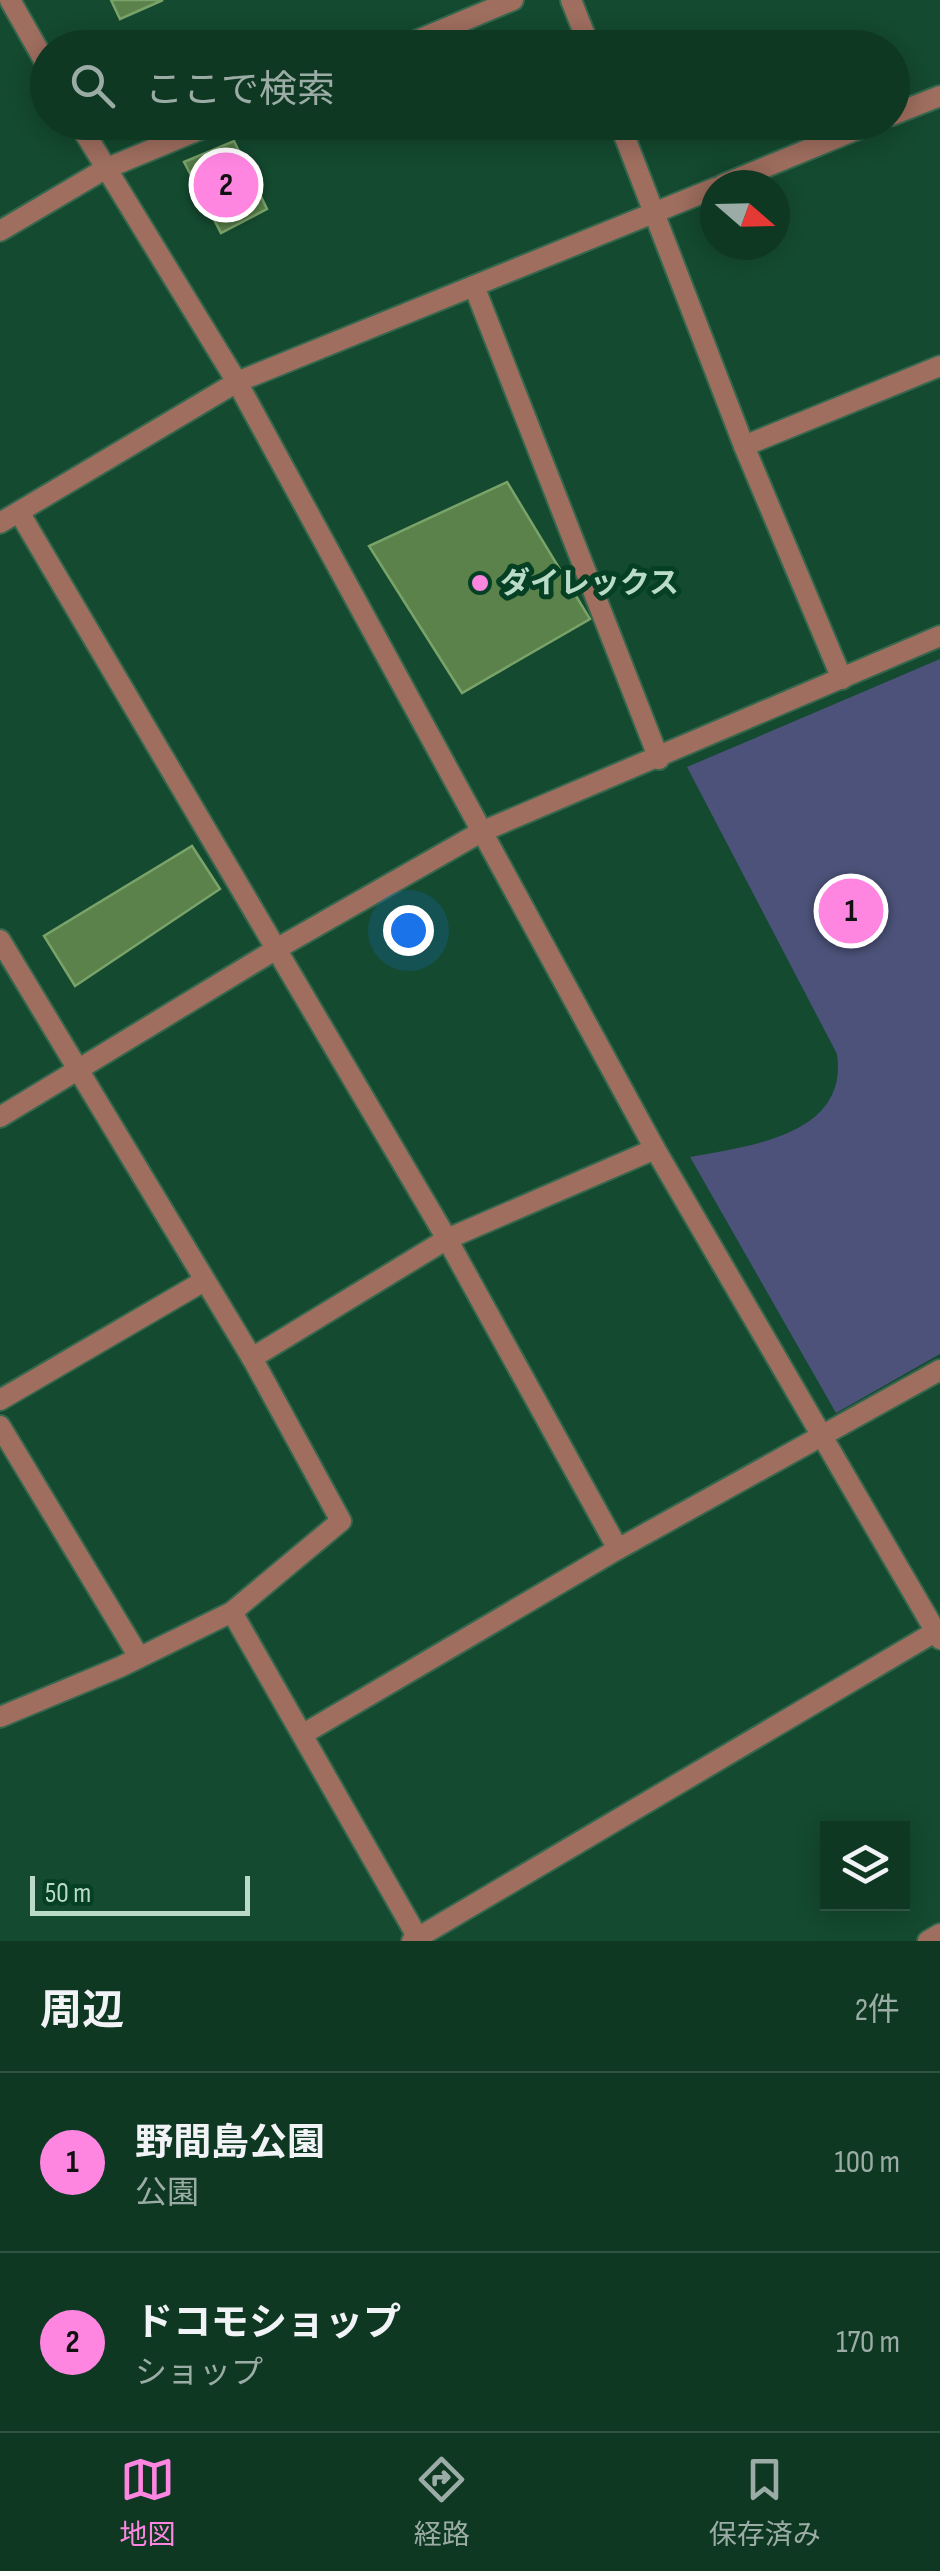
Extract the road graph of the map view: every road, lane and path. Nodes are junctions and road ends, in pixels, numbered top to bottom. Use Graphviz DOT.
graph roads {
  1 [pos="10,0"];
  2 [pos="513,0"];
  3 [pos="571,0"];
  4 [pos="441,30"];
  5 [pos="583,30"];
  6 [pos="30,35"];
  7 [pos="940,96"];
  8 [pos="910,108"];
  9 [pos="88,140"];
  10 [pos="176,140"];
  11 [pos="626,140"];
  12 [pos="831,140"];
  13 [pos="105,170"];
  14 [pos="758,170"];
  15 [pos="700,194"];
  16 [pos="654,213"];
  17 [pos="0,231"];
  18 [pos="474,286"];
  19 [pos="940,366"];
  20 [pos="237,382"];
  21 [pos="744,446"];
  22 [pos="9,518"];
  23 [pos="940,636"];
  24 [pos="842,678"];
  25 [pos="659,759"];
  26 [pos="482,832"];
  27 [pos="0,940"];
  28 [pos="278,948"];
  29 [pos="78,1074"];
  30 [pos="0,1117"];
  31 [pos="654,1149"];
  32 [pos="447,1240"];
  33 [pos="204,1282"];
  34 [pos="252,1358"];
  35 [pos="940,1370"];
  36 [pos="0,1400"];
  37 [pos="0,1426"];
  38 [pos="822,1437"];
  39 [pos="618,1549"];
  40 [pos="232,1612"];
  41 [pos="939,1633"];
  42 [pos="138,1658"];
  43 [pos="0,1717"];
  44 [pos="305,1734"];
  45 [pos="940,1934"];
  46 [pos="415,1939"];
  47 [pos="928,1941"];
  1 -- 6 [label="street"];
  2 -- 4 [label="street"];
  3 -- 5 [label="street"];
  7 -- 8 [label="street"];
  9 -- 13 [label="street"];
  10 -- 13 [label="street"];
  11 -- 16 [label="street"];
  12 -- 14 [label="street"];
  13 -- 17 [label="street"];
  13 -- 20 [label="street"];
  15 -- 16 [label="street"];
  16 -- 18 [label="street"];
  16 -- 21 [label="street"];
  18 -- 20 [label="street"];
  18 -- 25 [label="street"];
  19 -- 21 [label="street"];
  20 -- 22 [label="street"];
  20 -- 26 [label="street"];
  21 -- 24 [label="street"];
  22 -- 28 [label="street"];
  23 -- 24 [label="street"];
  24 -- 25 [label="street"];
  25 -- 26 [label="street"];
  26 -- 28 [label="street"];
  26 -- 31 [label="street"];
  27 -- 29 [label="street"];
  28 -- 29 [label="street"];
  28 -- 32 [label="street"];
  29 -- 30 [label="street"];
  29 -- 33 [label="street"];
  31 -- 32 [label="street"];
  31 -- 38 [label="street"];
  32 -- 34 [label="street"];
  32 -- 39 [label="street"];
  33 -- 34 [label="street"];
  33 -- 36 [label="street"];
  34 -- 40 [label="street"];
  35 -- 38 [label="street"];
  37 -- 42 [label="street"];
  38 -- 39 [label="street"];
  38 -- 41 [label="street"];
  39 -- 44 [label="street"];
  40 -- 42 [label="street"];
  40 -- 44 [label="street"];
  41 -- 46 [label="street"];
  42 -- 43 [label="street"];
  44 -- 46 [label="street"];
  45 -- 47 [label="street"];
}
